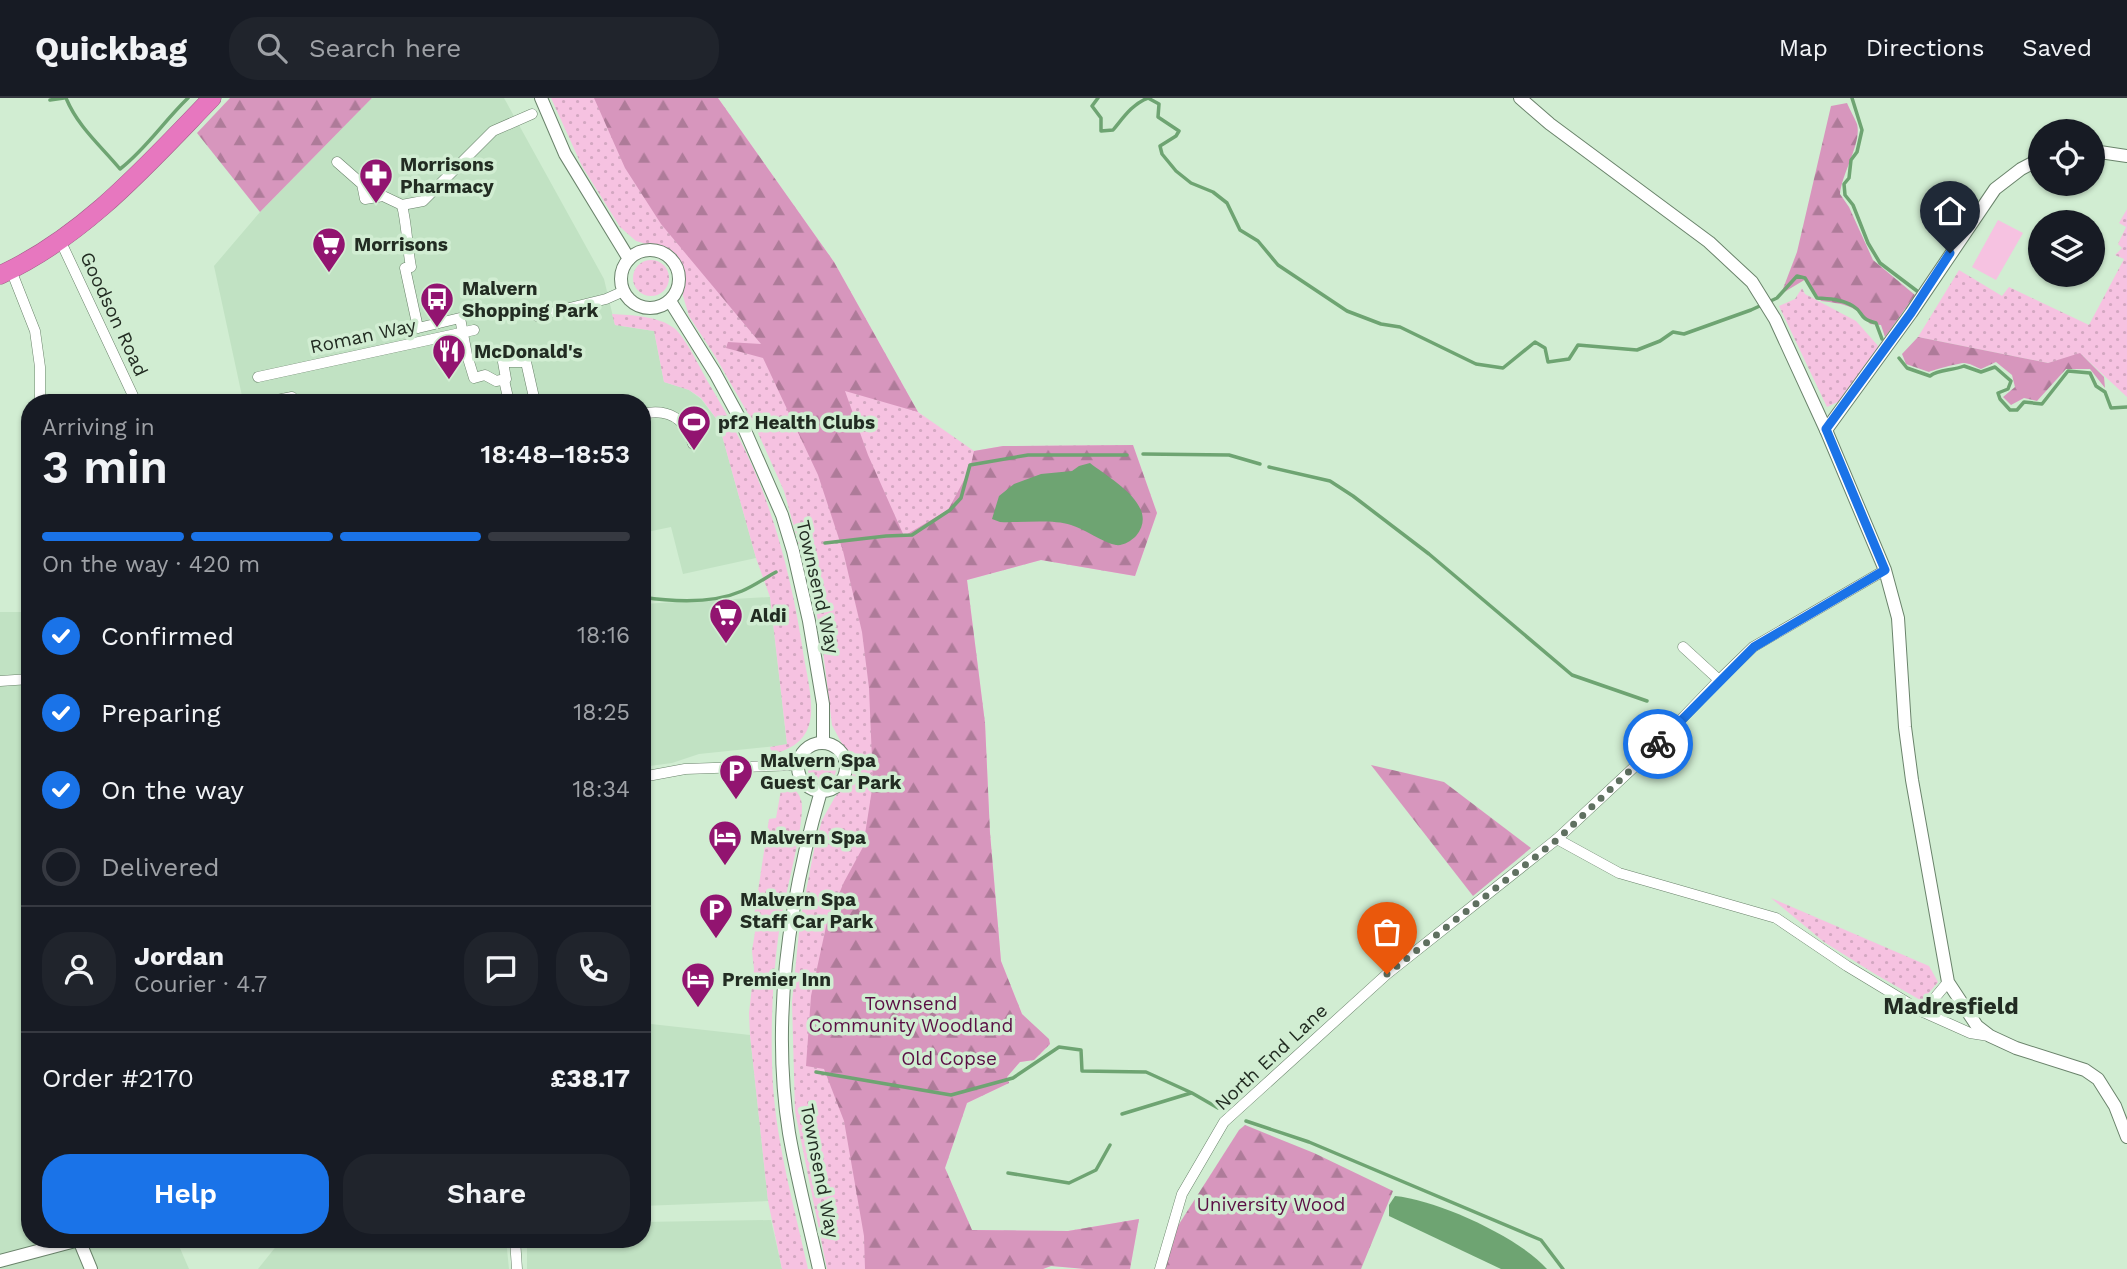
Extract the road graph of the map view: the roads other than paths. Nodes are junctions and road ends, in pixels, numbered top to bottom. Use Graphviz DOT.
graph roads {
  1 [pos="212,98"];
  2 [pos="541,98"];
  3 [pos="1520,98"];
  4 [pos="532,114"];
  5 [pos="2105,153"];
  6 [pos="2127,156"];
  7 [pos="337,162"];
  8 [pos="2028,165"];
  9 [pos="402,205"];
  10 [pos="60,240"];
  11 [pos="629,259"];
  12 [pos="6,272"];
  13 [pos="624,291"];
  14 [pos="670,301"];
  15 [pos="537,316"];
  16 [pos="474,330"];
  17 [pos="463,333"];
  18 [pos="258,377"];
  19 [pos="504,380"];
  20 [pos="40,394"];
  21 [pos="132,394"];
  22 [pos="507,394"];
  23 [pos="533,394"];
  24 [pos="651,413"];
  25 [pos="1826,429"];
  26 [pos="693,444"];
  27 [pos="1885,570"];
  28 [pos="1683,646"];
  29 [pos="21,680"];
  30 [pos="1718,680"];
  31 [pos="0,681"];
  32 [pos="823,742"];
  33 [pos="796,765"];
  34 [pos="651,776"];
  35 [pos="821,791"];
  36 [pos="1558,839"];
  37 [pos="1948,982"];
  38 [pos="1923,1012"];
  39 [pos="1990,1036"];
  40 [pos="2127,1137"];
  41 [pos="47,1248"];
  42 [pos="83,1248"];
  43 [pos="516,1248"];
  44 [pos="0,1261"];
  45 [pos="91,1269"];
  46 [pos="517,1269"];
  47 [pos="819,1269"];
  48 [pos="1160,1269"];
  1 -- 10 [label="highway"];
  2 -- 11 [label="street"];
  3 -- 25 [label="street"];
  4 -- 9 [label="street"];
  5 -- 6 [label="street"];
  7 -- 9 [label="street"];
  8 -- 25 [label="street"];
  9 -- 17 [label="street"];
  10 -- 12 [label="highway"];
  10 -- 21 [label="street, Goodson Road"];
  11 -- 13 [label="street"];
  11 -- 14 [label="street"];
  12 -- 20 [label="street"];
  13 -- 14 [label="street"];
  13 -- 15 [label="street"];
  14 -- 32 [label="street, Townsend Way"];
  16 -- 17 [label="street, Roman Way"];
  17 -- 18 [label="street, Roman Way"];
  17 -- 19 [label="street"];
  19 -- 22 [label="street"];
  19 -- 23 [label="street"];
  24 -- 26 [label="street"];
  25 -- 27 [label="street"];
  27 -- 30 [label="street, North End Lane"];
  27 -- 37 [label="street"];
  28 -- 30 [label="street"];
  29 -- 31 [label="street"];
  30 -- 36 [label="street, North End Lane"];
  32 -- 33 [label="street"];
  32 -- 35 [label="street"];
  33 -- 34 [label="street"];
  33 -- 35 [label="street"];
  35 -- 47 [label="street, Townsend Way"];
  36 -- 38 [label="street"];
  36 -- 48 [label="street, North End Lane"];
  37 -- 38 [label="street"];
  37 -- 39 [label="street"];
  38 -- 39 [label="street"];
  39 -- 40 [label="street"];
  41 -- 44 [label="street"];
  42 -- 45 [label="street"];
  43 -- 46 [label="street"];
}
